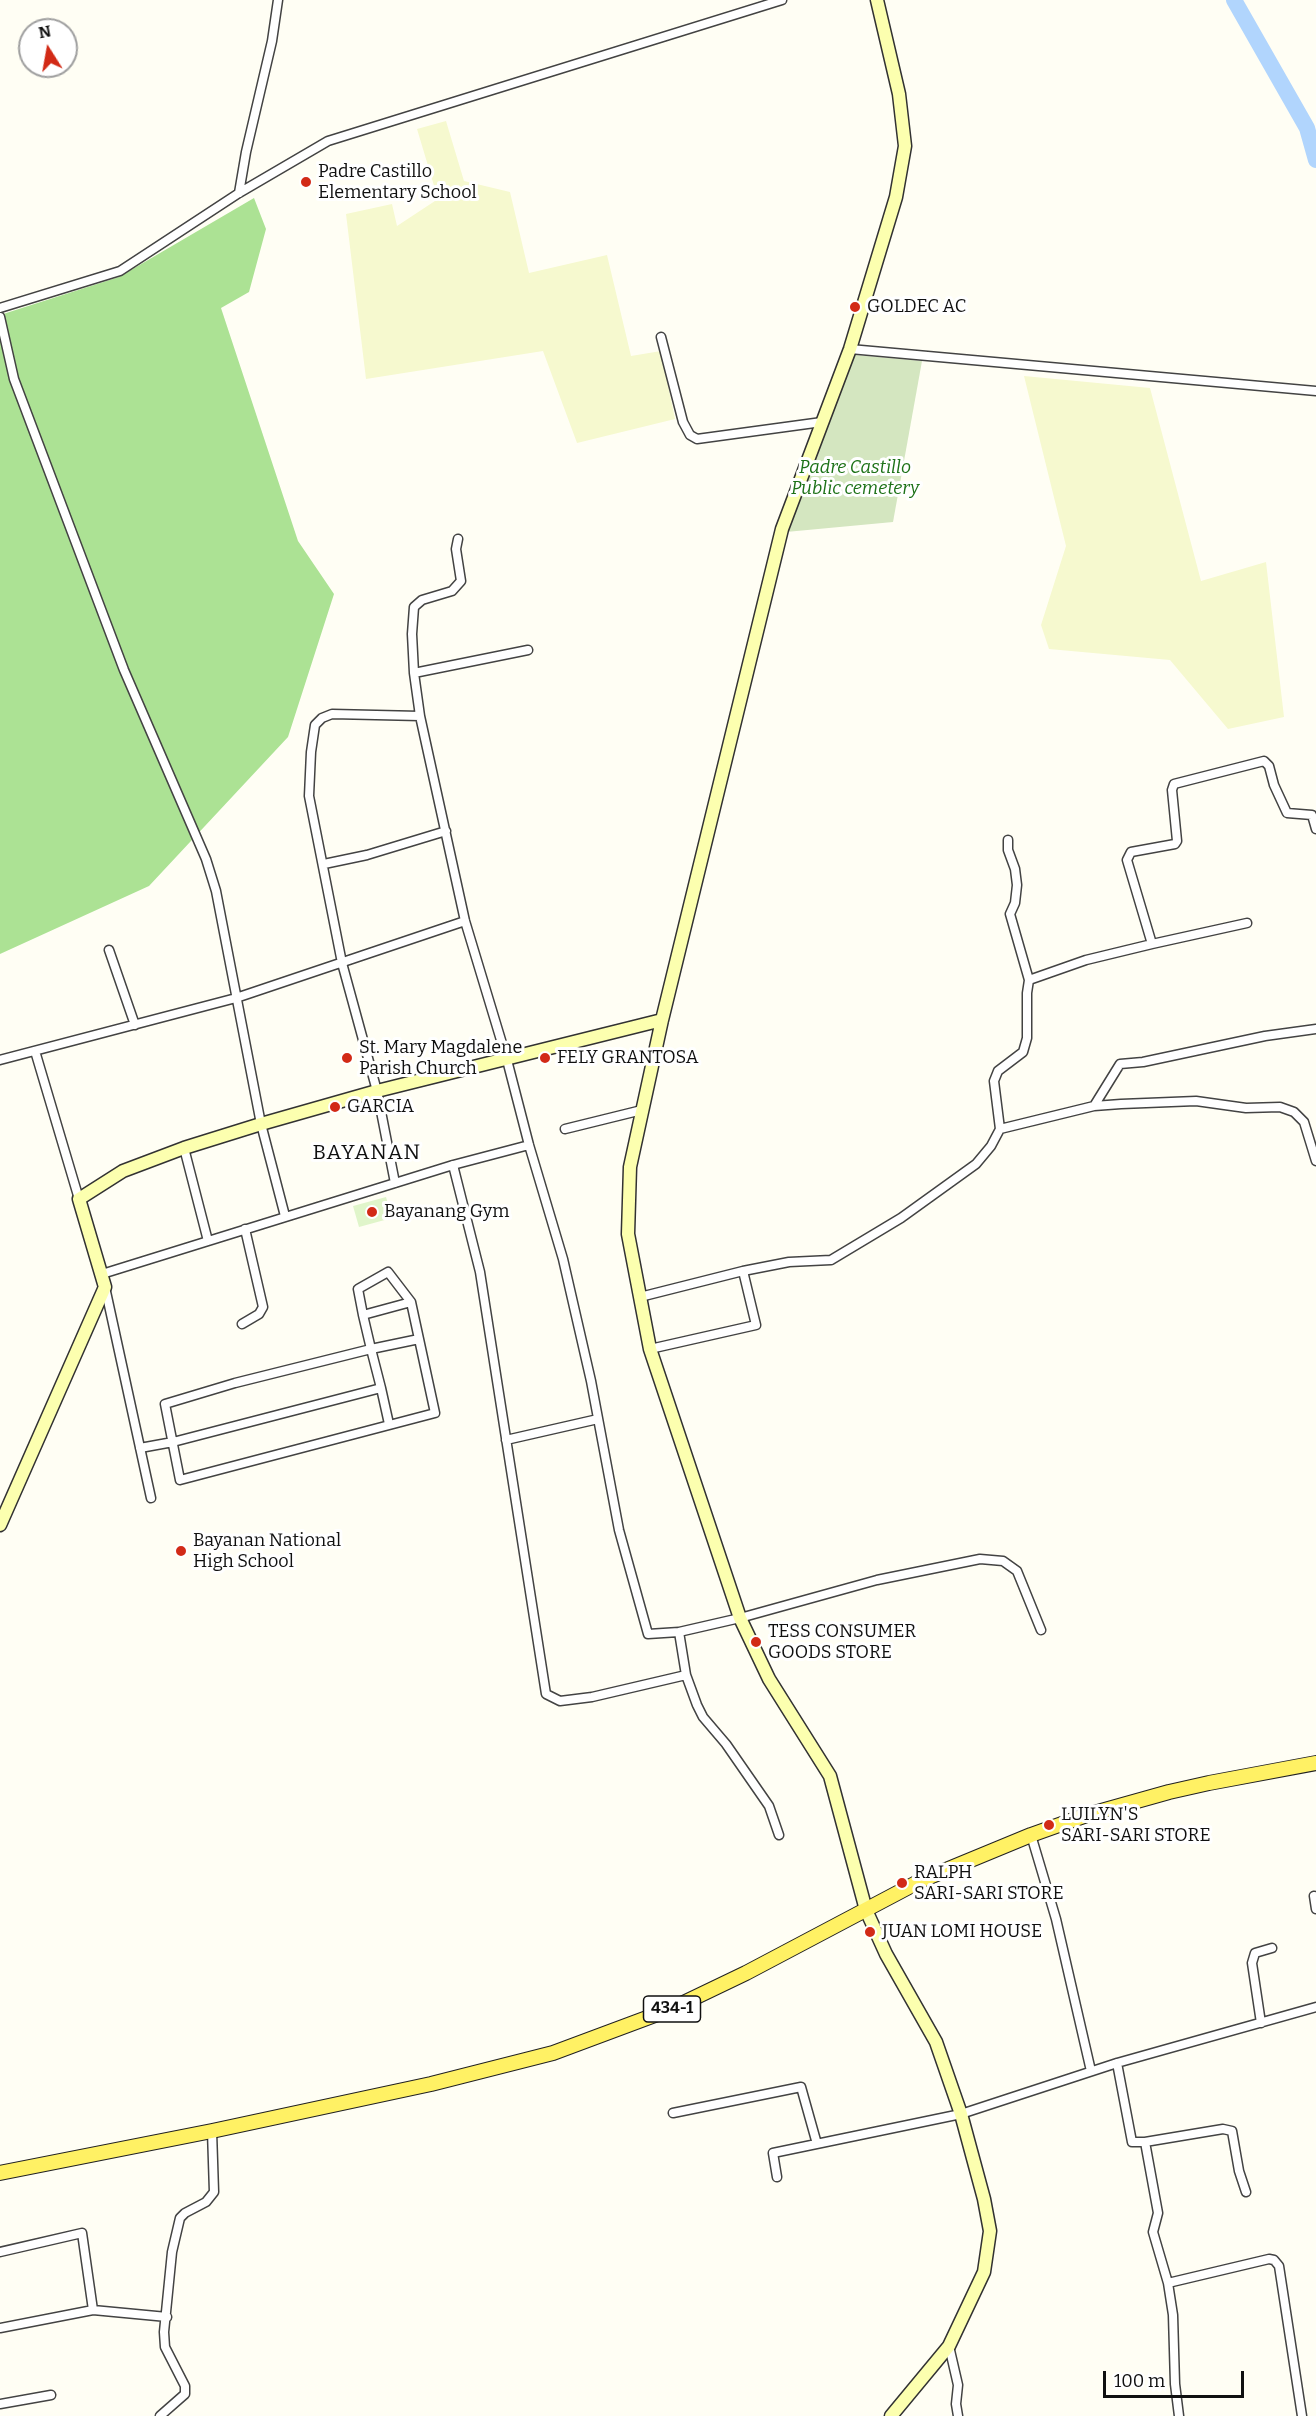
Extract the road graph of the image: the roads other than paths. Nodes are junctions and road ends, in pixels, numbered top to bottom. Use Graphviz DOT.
graph roads {
  1 [pos="278,0"];
  2 [pos="782,0"];
  3 [pos="877,0"];
  4 [pos="239,193"];
  5 [pos="0,309"];
  6 [pos="0,317"];
  7 [pos="661,337"];
  8 [pos="849,349"];
  9 [pos="1316,391"];
  10 [pos="822,422"];
  11 [pos="458,539"];
  12 [pos="528,650"];
  13 [pos="414,673"];
  14 [pos="420,716"];
  15 [pos="1316,829"];
  16 [pos="446,831"];
  17 [pos="1008,840"];
  18 [pos="324,864"];
  19 [pos="465,921"];
  20 [pos="1246,924"];
  21 [pos="1152,944"];
  22 [pos="109,950"];
  23 [pos="342,963"];
  24 [pos="1029,981"];
  25 [pos="236,998"];
  26 [pos="662,1020"];
  27 [pos="135,1025"];
  28 [pos="1316,1029"];
  29 [pos="35,1051"];
  30 [pos="0,1060"];
  31 [pos="507,1060"];
  32 [pos="377,1091"];
  33 [pos="1094,1106"];
  34 [pos="642,1110"];
  35 [pos="261,1124"];
  36 [pos="565,1129"];
  37 [pos="1000,1129"];
  38 [pos="529,1145"];
  39 [pos="184,1148"];
  40 [pos="1316,1161"];
  41 [pos="453,1165"];
  42 [pos="395,1183"];
  43 [pos="79,1199"];
  44 [pos="285,1216"];
  45 [pos="245,1229"];
  46 [pos="208,1241"];
  47 [pos="743,1270"];
  48 [pos="102,1274"];
  49 [pos="105,1287"];
  50 [pos="640,1298"];
  51 [pos="411,1302"];
  52 [pos="363,1315"];
  53 [pos="242,1324"];
  54 [pos="419,1339"];
  55 [pos="371,1349"];
  56 [pos="650,1349"];
  57 [pos="381,1388"];
  58 [pos="598,1419"];
  59 [pos="389,1424"];
  60 [pos="506,1440"];
  61 [pos="173,1442"];
  62 [pos="140,1448"];
  63 [pos="151,1498"];
  64 [pos="0,1525"];
  65 [pos="740,1618"];
  66 [pos="1041,1630"];
  67 [pos="679,1632"];
  68 [pos="686,1675"];
  69 [pos="1316,1763"];
  70 [pos="779,1835"];
  71 [pos="1031,1835"];
  72 [pos="1314,1896"];
  73 [pos="1316,1909"];
  74 [pos="866,1910"];
  75 [pos="1272,1948"];
  76 [pos="1316,2007"];
  77 [pos="1261,2023"];
  78 [pos="1117,2063"];
  79 [pos="1091,2071"];
  80 [pos="673,2113"];
  81 [pos="961,2114"];
  82 [pos="212,2131"];
  83 [pos="1145,2142"];
  84 [pos="817,2144"];
  85 [pos="0,2173"];
  86 [pos="777,2178"];
  87 [pos="1246,2192"];
  88 [pos="0,2252"];
  89 [pos="1168,2283"];
  90 [pos="93,2310"];
  91 [pos="167,2317"];
  92 [pos="0,2328"];
  93 [pos="949,2346"];
  94 [pos="51,2395"];
  95 [pos="0,2404"];
  96 [pos="160,2416"];
  97 [pos="891,2416"];
  98 [pos="958,2416"];
  99 [pos="1179,2416"];
  100 [pos="1302,2416"];
  1 -- 4 [label="street"];
  2 -- 4 [label="street"];
  3 -- 8 [label="street"];
  4 -- 5 [label="street"];
  6 -- 25 [label="street"];
  7 -- 10 [label="street"];
  8 -- 9 [label="street"];
  8 -- 10 [label="street"];
  10 -- 26 [label="street"];
  11 -- 13 [label="street"];
  12 -- 13 [label="street"];
  13 -- 14 [label="street"];
  14 -- 16 [label="street"];
  14 -- 18 [label="street"];
  15 -- 21 [label="street"];
  16 -- 18 [label="street"];
  16 -- 19 [label="street"];
  17 -- 24 [label="street"];
  18 -- 23 [label="street"];
  19 -- 23 [label="street"];
  19 -- 31 [label="street"];
  20 -- 21 [label="street"];
  21 -- 24 [label="street"];
  22 -- 27 [label="street"];
  23 -- 25 [label="street"];
  23 -- 32 [label="street"];
  24 -- 37 [label="street"];
  25 -- 27 [label="street"];
  25 -- 35 [label="street"];
  26 -- 31 [label="street"];
  26 -- 34 [label="street"];
  27 -- 29 [label="street"];
  28 -- 33 [label="street"];
  29 -- 30 [label="street"];
  29 -- 43 [label="street"];
  31 -- 32 [label="street"];
  31 -- 38 [label="street"];
  32 -- 35 [label="street"];
  32 -- 42 [label="street"];
  33 -- 37 [label="street"];
  33 -- 40 [label="street"];
  34 -- 36 [label="street"];
  34 -- 50 [label="street"];
  35 -- 39 [label="street"];
  35 -- 44 [label="street"];
  37 -- 47 [label="street"];
  38 -- 41 [label="street"];
  38 -- 58 [label="street"];
  39 -- 43 [label="street"];
  39 -- 46 [label="street"];
  41 -- 42 [label="street"];
  41 -- 60 [label="street"];
  42 -- 44 [label="street"];
  43 -- 48 [label="street"];
  44 -- 45 [label="street"];
  45 -- 46 [label="street"];
  45 -- 53 [label="street"];
  46 -- 48 [label="street"];
  47 -- 50 [label="street"];
  47 -- 56 [label="street"];
  48 -- 49 [label="street"];
  49 -- 62 [label="street"];
  49 -- 64 [label="street"];
  50 -- 56 [label="street"];
  51 -- 52 [label="street"];
  51 -- 52 [label="street"];
  51 -- 54 [label="street"];
  52 -- 55 [label="street"];
  54 -- 55 [label="street"];
  54 -- 59 [label="street"];
  55 -- 57 [label="street"];
  55 -- 61 [label="street"];
  56 -- 65 [label="street"];
  57 -- 59 [label="street"];
  57 -- 61 [label="street"];
  58 -- 60 [label="street"];
  58 -- 67 [label="street"];
  59 -- 61 [label="street"];
  60 -- 68 [label="street"];
  61 -- 62 [label="street"];
  62 -- 63 [label="street"];
  65 -- 66 [label="street"];
  65 -- 67 [label="street"];
  65 -- 74 [label="street"];
  67 -- 68 [label="street"];
  68 -- 70 [label="street"];
  69 -- 71 [label="main road, 434-1"];
  71 -- 74 [label="main road, 434-1"];
  71 -- 79 [label="street"];
  72 -- 73 [label="street"];
  74 -- 81 [label="street"];
  74 -- 82 [label="main road, 434-1"];
  75 -- 77 [label="street"];
  76 -- 77 [label="street"];
  77 -- 78 [label="street"];
  78 -- 79 [label="street"];
  78 -- 83 [label="street"];
  79 -- 81 [label="street"];
  80 -- 84 [label="street"];
  81 -- 84 [label="street"];
  81 -- 93 [label="street"];
  82 -- 85 [label="main road, 434-1"];
  82 -- 91 [label="street"];
  83 -- 87 [label="street"];
  83 -- 89 [label="street"];
  84 -- 86 [label="street"];
  88 -- 90 [label="street"];
  89 -- 99 [label="street"];
  89 -- 100 [label="street"];
  90 -- 91 [label="street"];
  90 -- 92 [label="street"];
  91 -- 96 [label="street"];
  93 -- 97 [label="street"];
  93 -- 98 [label="street"];
  94 -- 95 [label="street"];
}
